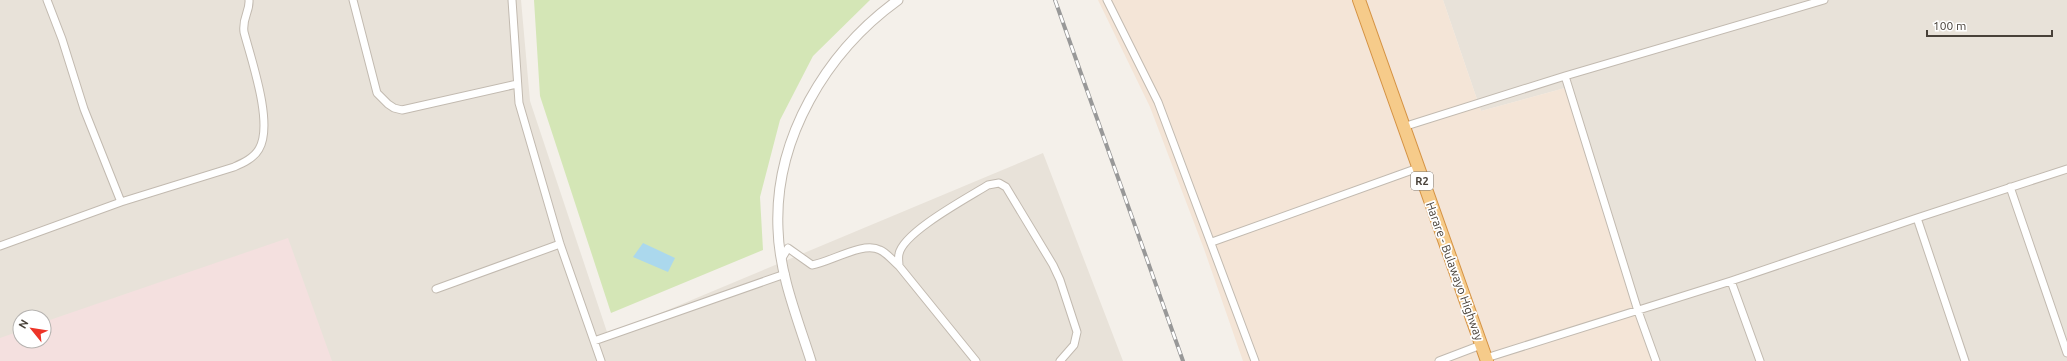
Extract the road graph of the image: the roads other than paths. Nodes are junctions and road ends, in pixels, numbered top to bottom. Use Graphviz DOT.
graph roads {
  1 [pos="47,0"];
  2 [pos="249,0"];
  3 [pos="353,0"];
  4 [pos="512,0"];
  5 [pos="898,0"];
  6 [pos="1107,0"];
  7 [pos="1359,0"];
  8 [pos="1824,0"];
  9 [pos="1565,76"];
  10 [pos="516,84"];
  11 [pos="1403,127"];
  12 [pos="1418,168"];
  13 [pos="2067,169"];
  14 [pos="2010,187"];
  15 [pos="122,202"];
  16 [pos="1917,218"];
  17 [pos="1212,242"];
  18 [pos="560,244"];
  19 [pos="0,246"];
  20 [pos="782,258"];
  21 [pos="899,266"];
  22 [pos="785,274"];
  23 [pos="1731,281"];
  24 [pos="436,289"];
  25 [pos="1638,311"];
  26 [pos="594,341"];
  27 [pos="1482,346"];
  28 [pos="2067,353"];
  29 [pos="1487,359"];
  30 [pos="601,361"];
  31 [pos="811,361"];
  32 [pos="976,361"];
  33 [pos="1060,361"];
  34 [pos="1255,361"];
  35 [pos="1439,361"];
  36 [pos="1656,361"];
  37 [pos="1760,361"];
  38 [pos="1965,361"];
  1 -- 15 [label="street"];
  2 -- 15 [label="street"];
  3 -- 10 [label="street"];
  4 -- 10 [label="street"];
  5 -- 20 [label="street"];
  6 -- 17 [label="street"];
  7 -- 11 [label="highway, Harare - Bulawayo Highway / R2"];
  8 -- 9 [label="street"];
  9 -- 11 [label="street"];
  9 -- 25 [label="street"];
  10 -- 18 [label="street"];
  11 -- 12 [label="highway, Harare - Bulawayo Highway / R2"];
  12 -- 17 [label="street"];
  12 -- 27 [label="highway, Harare - Bulawayo Highway / R2"];
  13 -- 14 [label="street"];
  14 -- 16 [label="street"];
  14 -- 28 [label="street"];
  15 -- 19 [label="street"];
  16 -- 23 [label="street"];
  16 -- 38 [label="street"];
  17 -- 34 [label="street"];
  18 -- 24 [label="street"];
  18 -- 26 [label="street"];
  20 -- 21 [label="street"];
  20 -- 22 [label="street"];
  21 -- 32 [label="street"];
  21 -- 33 [label="street"];
  22 -- 26 [label="street"];
  22 -- 31 [label="street"];
  23 -- 25 [label="street"];
  23 -- 37 [label="street"];
  25 -- 29 [label="street"];
  25 -- 36 [label="street"];
  26 -- 30 [label="street"];
  27 -- 29 [label="highway, Harare - Bulawayo Highway / R2"];
  27 -- 35 [label="street"];
}
